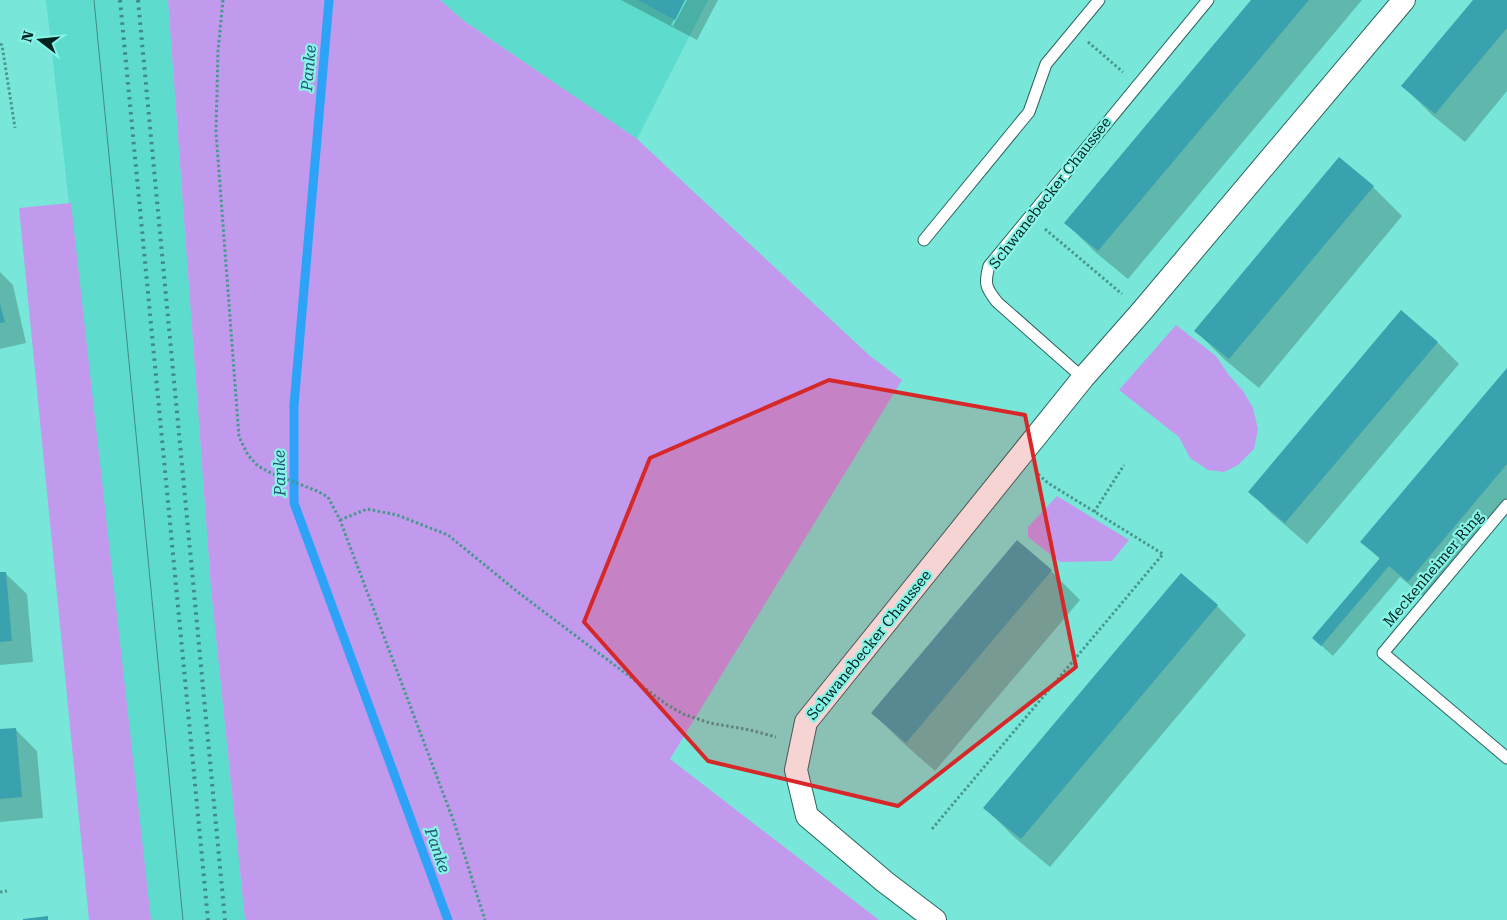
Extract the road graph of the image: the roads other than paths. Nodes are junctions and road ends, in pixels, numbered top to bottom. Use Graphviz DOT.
graph roads {
  1 [pos="1099,0"];
  2 [pos="1208,0"];
  3 [pos="1404,0"];
  4 [pos="924,240"];
  5 [pos="1084,378"];
  6 [pos="1507,505"];
  7 [pos="1502,520"];
  8 [pos="1507,758"];
  9 [pos="935,920"];
  1 -- 4 [label="lane"];
  2 -- 5 [label="lane, Schwanebecker Chaussee"];
  3 -- 5 [label="street, Schwanebecker Chaussee"];
  5 -- 9 [label="street, Schwanebecker Chaussee"];
  6 -- 7 [label="lane, Meckenheimer Ring"];
  7 -- 8 [label="lane, Meckenheimer Ring"];
}
